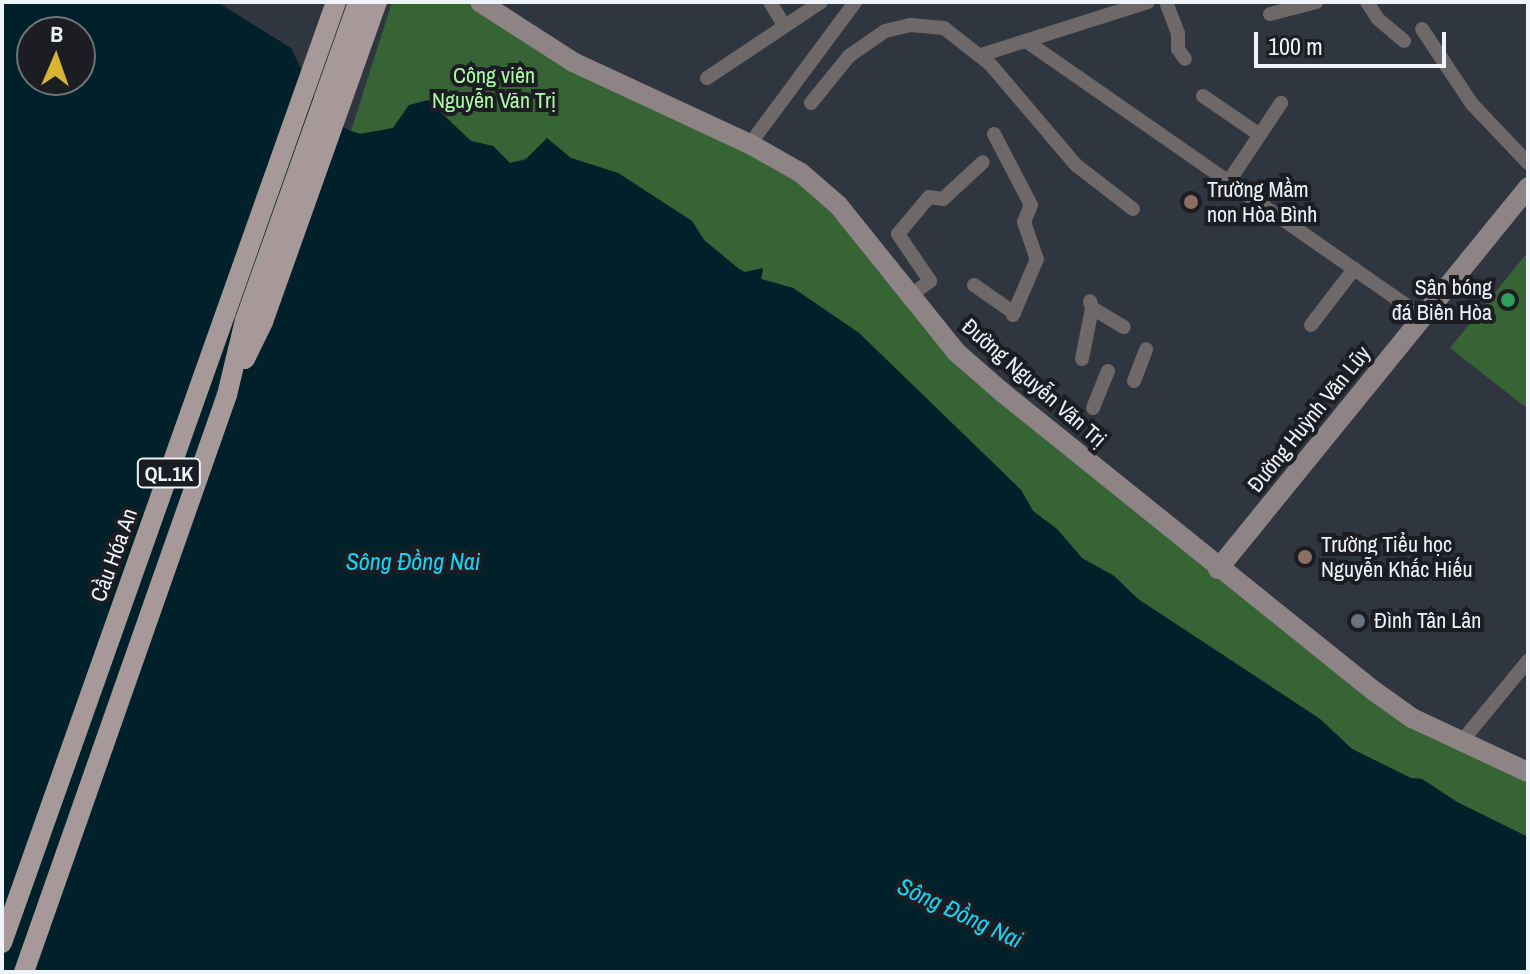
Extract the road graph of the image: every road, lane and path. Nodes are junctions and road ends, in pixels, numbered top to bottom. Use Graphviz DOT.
graph roads {
  1 [pos="336,2"];
  2 [pos="358,2"];
  3 [pos="377,2"];
  4 [pos="480,2"];
  5 [pos="770,2"];
  6 [pos="821,2"];
  7 [pos="855,2"];
  8 [pos="1148,2"];
  9 [pos="1166,2"];
  10 [pos="1316,2"];
  11 [pos="1367,2"];
  12 [pos="1101,9"];
  13 [pos="1270,14"];
  14 [pos="784,25"];
  15 [pos="1422,29"];
  16 [pos="1026,41"];
  17 [pos="1404,41"];
  18 [pos="981,55"];
  19 [pos="1185,59"];
  20 [pos="707,78"];
  21 [pos="1203,96"];
  22 [pos="811,103"];
  23 [pos="1281,103"];
  24 [pos="994,134"];
  25 [pos="1260,135"];
  26 [pos="750,144"];
  27 [pos="983,162"];
  28 [pos="1528,163"];
  29 [pos="1229,181"];
  30 [pos="1528,187"];
  31 [pos="1133,209"];
  32 [pos="1354,269"];
  33 [pos="974,285"];
  34 [pos="910,296"];
  35 [pos="1422,316"];
  36 [pos="1311,325"];
  37 [pos="1124,327"];
  38 [pos="1146,349"];
  39 [pos="1082,359"];
  40 [pos="1108,371"];
  41 [pos="1134,381"];
  42 [pos="227,395"];
  43 [pos="1093,408"];
  44 [pos="1218,569"];
  45 [pos="1528,661"];
  46 [pos="1462,741"];
  47 [pos="1528,772"];
  48 [pos="2,943"];
  49 [pos="24,972"];
  1 -- 48 [label="main road, Cầu Hóa An / QL.1K"];
  2 -- 42 [label="main road, QL.1K"];
  3 -- 42 [label="main road, QL.1K"];
  4 -- 26 [label="street, Đường Nguyễn Văn Trị"];
  5 -- 14 [label="street"];
  6 -- 14 [label="street"];
  7 -- 26 [label="street"];
  8 -- 12 [label="street"];
  9 -- 19 [label="street"];
  10 -- 13 [label="street"];
  11 -- 17 [label="street"];
  12 -- 16 [label="street"];
  14 -- 20 [label="street"];
  15 -- 28 [label="street"];
  16 -- 18 [label="street"];
  16 -- 29 [label="street"];
  18 -- 22 [label="street"];
  18 -- 31 [label="street"];
  21 -- 25 [label="street"];
  23 -- 25 [label="street"];
  24 -- 33 [label="street"];
  25 -- 29 [label="street"];
  26 -- 34 [label="street, Đường Nguyễn Văn Trị"];
  27 -- 34 [label="street"];
  29 -- 32 [label="street"];
  30 -- 35 [label="street, Đường Huỳnh Văn Lũy"];
  32 -- 35 [label="street"];
  32 -- 36 [label="street"];
  34 -- 44 [label="street, Đường Nguyễn Văn Trị"];
  35 -- 44 [label="street, Đường Huỳnh Văn Lũy"];
  37 -- 39 [label="street"];
  38 -- 41 [label="street"];
  40 -- 43 [label="street"];
  42 -- 49 [label="main road, QL.1K"];
  44 -- 46 [label="street, Đường Nguyễn Văn Trị"];
  45 -- 46 [label="street"];
  46 -- 47 [label="street, Đường Nguyễn Văn Trị"];
}
